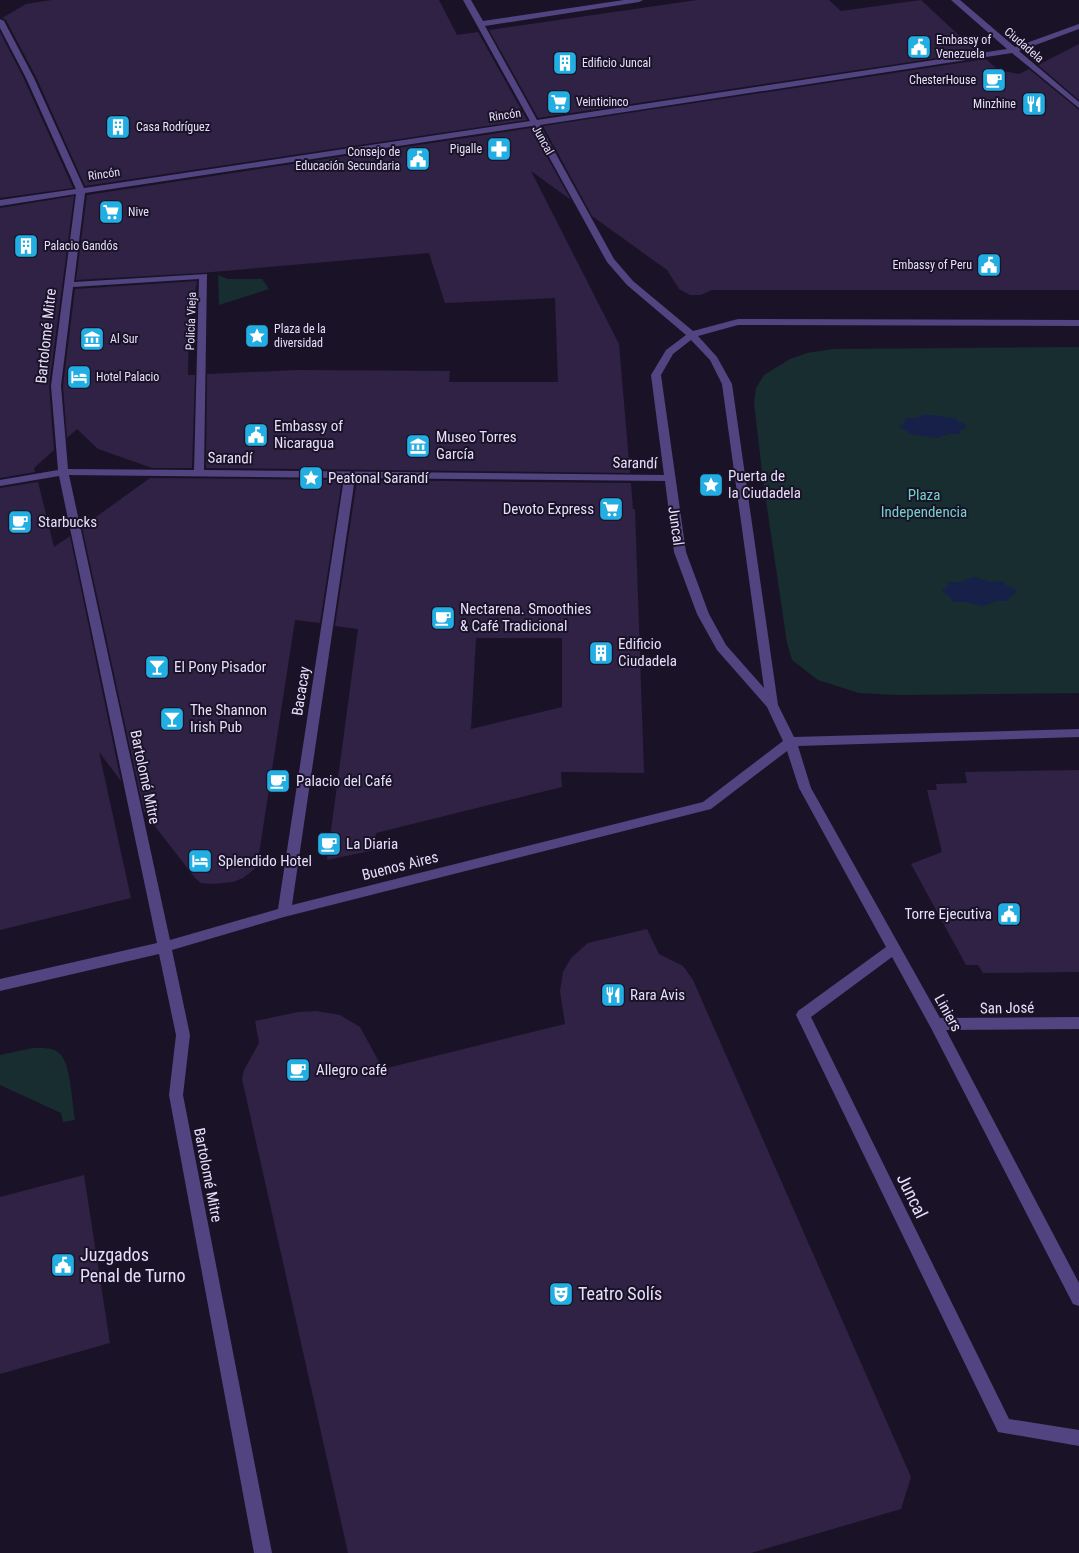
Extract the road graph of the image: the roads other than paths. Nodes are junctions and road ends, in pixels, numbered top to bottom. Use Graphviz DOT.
graph roads {
  1 [pos="467,0"];
  2 [pos="638,0"];
  3 [pos="954,0"];
  4 [pos="0,21"];
  5 [pos="480,24"];
  6 [pos="1079,26"];
  7 [pos="1014,50"];
  8 [pos="1079,106"];
  9 [pos="534,123"];
  10 [pos="81,191"];
  11 [pos="0,203"];
  12 [pos="68,285"];
  13 [pos="1079,323"];
  14 [pos="692,335"];
  15 [pos="63,472"];
  16 [pos="199,472"];
  17 [pos="350,475"];
  18 [pos="670,478"];
  19 [pos="0,484"];
  20 [pos="772,705"];
  21 [pos="1079,733"];
  22 [pos="790,742"];
  23 [pos="284,912"];
  24 [pos="164,947"];
  25 [pos="894,949"];
  26 [pos="0,985"];
  27 [pos="1079,1023"];
  28 [pos="936,1024"];
  29 [pos="1079,1300"];
  30 [pos="1079,1438"];
  31 [pos="262,1553"];
  1 -- 5 [label="street, Juncal"];
  2 -- 5 [label="street"];
  3 -- 7 [label="street, Ciudadela"];
  4 -- 10 [label="street"];
  5 -- 9 [label="street, Juncal"];
  6 -- 7 [label="street, Rincón"];
  7 -- 8 [label="street, Ciudadela"];
  7 -- 9 [label="street, Rincón"];
  9 -- 10 [label="street, Rincón"];
  9 -- 14 [label="street, Juncal"];
  10 -- 11 [label="street, Rincón"];
  10 -- 12 [label="street, Bartolomé Mitre"];
  12 -- 15 [label="street, Bartolomé Mitre"];
  12 -- 16 [label="street, Policía Vieja"];
  13 -- 14 [label="street"];
  14 -- 18 [label="street, Juncal"];
  14 -- 20 [label="street, Juncal"];
  15 -- 16 [label="street, Sarandí"];
  15 -- 19 [label="street, Sarandí"];
  15 -- 24 [label="street, Bartolomé Mitre"];
  16 -- 17 [label="street, Sarandí"];
  17 -- 18 [label="street, Sarandí"];
  17 -- 23 [label="street, Bacacay"];
  18 -- 20 [label="street, Juncal"];
  20 -- 22 [label="street, Juncal"];
  21 -- 22 [label="street"];
  22 -- 23 [label="street, Buenos Aires"];
  22 -- 25 [label="street, Liniers"];
  23 -- 24 [label="street, Buenos Aires"];
  24 -- 26 [label="street, Buenos Aires"];
  24 -- 31 [label="street, Bartolomé Mitre"];
  25 -- 28 [label="street, Liniers"];
  25 -- 30 [label="street, Juncal"];
  27 -- 28 [label="street, San José"];
  28 -- 29 [label="street, Liniers"];
}
